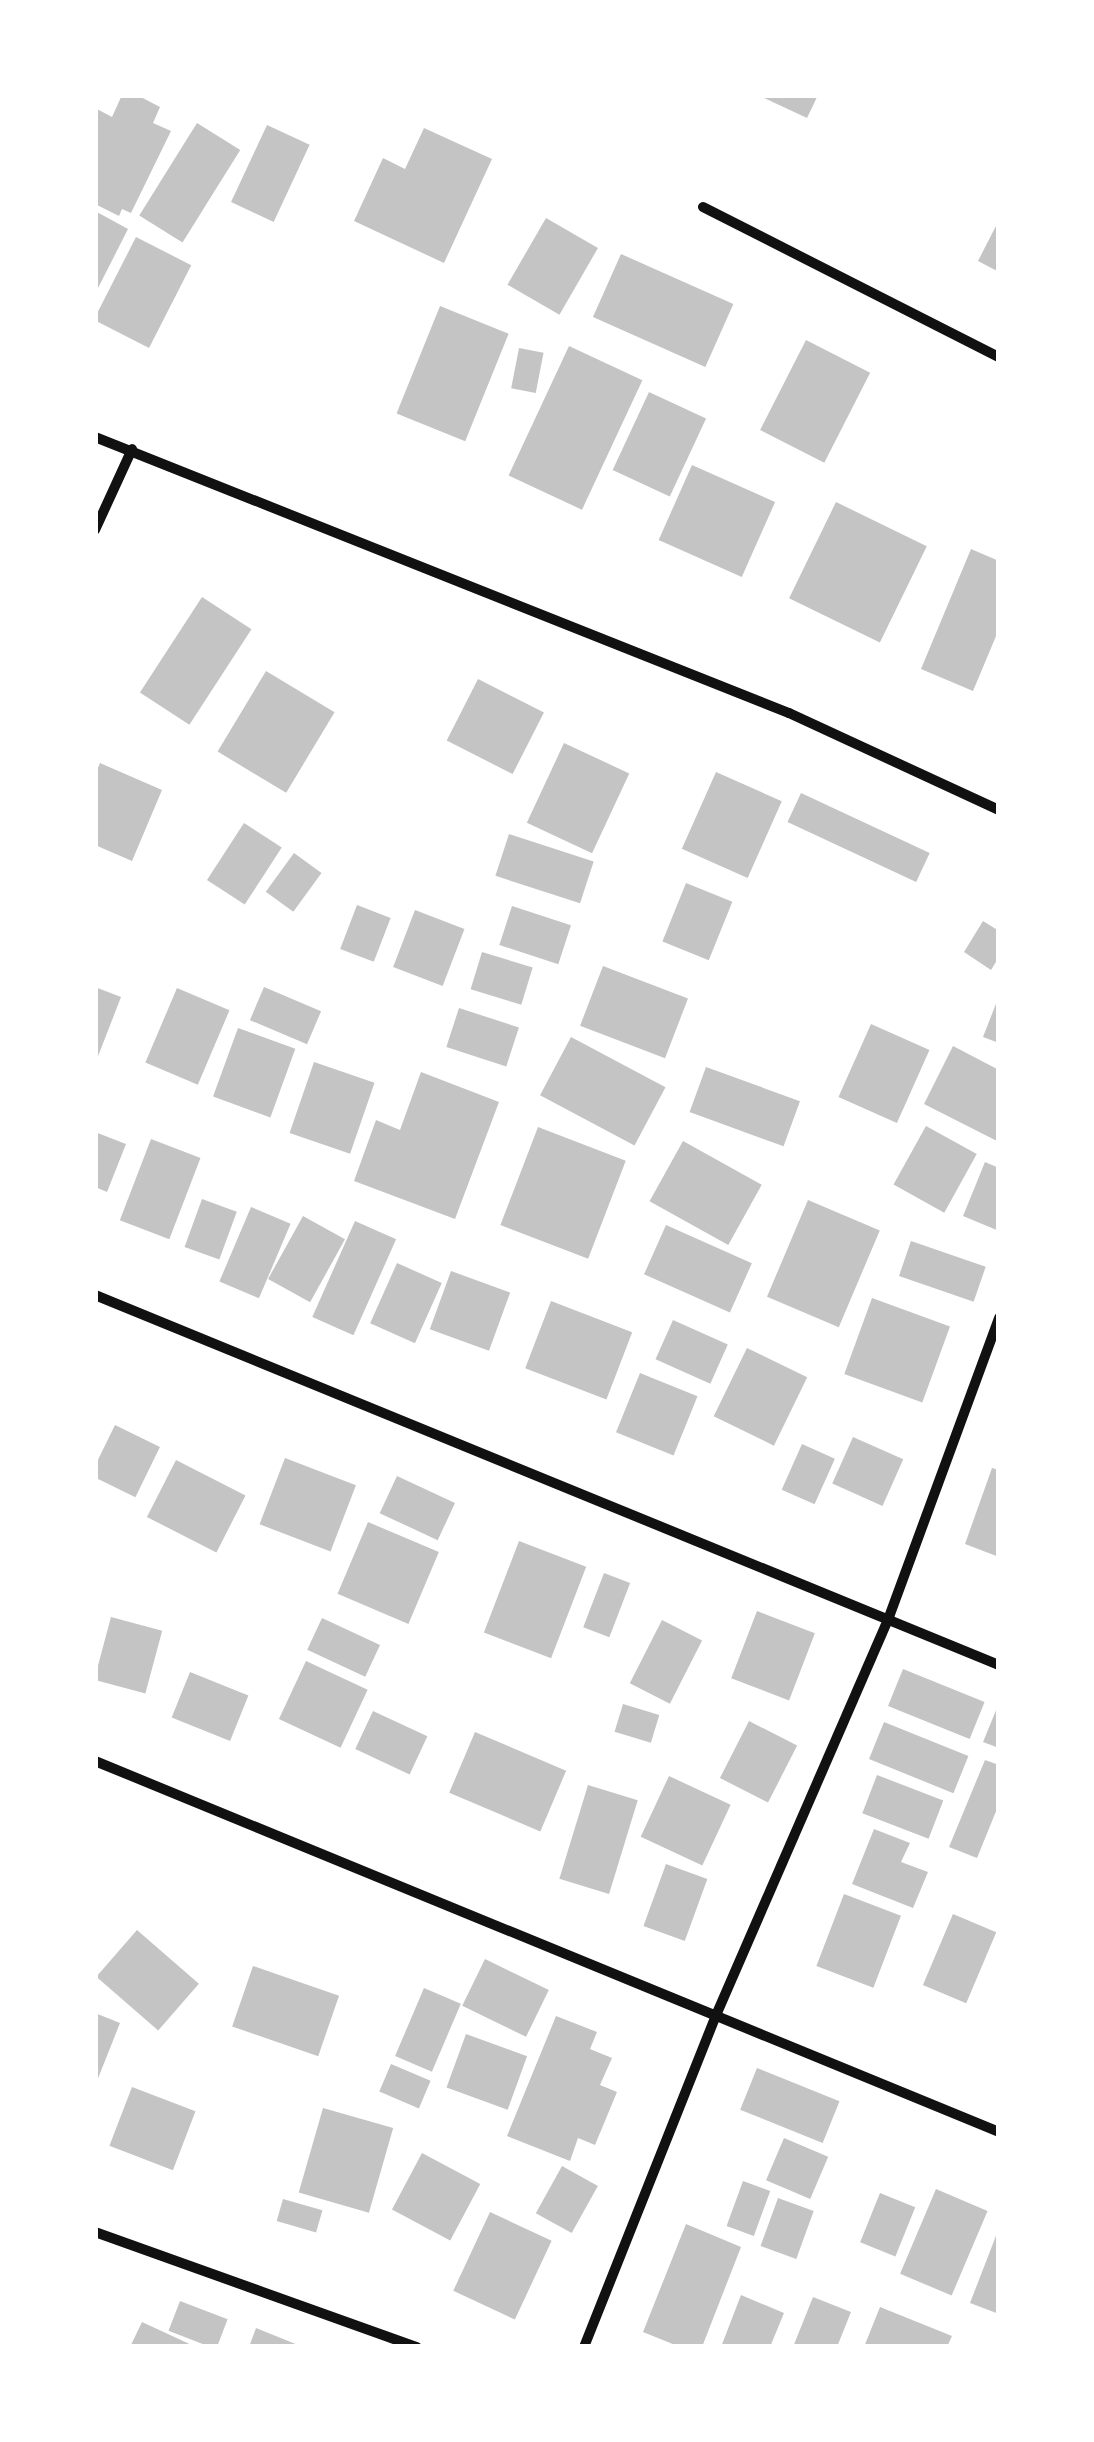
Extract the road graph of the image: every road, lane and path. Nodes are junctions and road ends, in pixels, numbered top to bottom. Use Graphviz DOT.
graph roads {
  1 [pos="702,207"];
  2 [pos="999,357"];
  3 [pos="95,437"];
  4 [pos="132,449"];
  5 [pos="95,530"];
  6 [pos="999,810"];
  7 [pos="95,1295"];
  8 [pos="999,1318"];
  9 [pos="889,1617"];
  10 [pos="999,1665"];
  11 [pos="95,1761"];
  12 [pos="716,2013"];
  13 [pos="999,2132"];
  14 [pos="95,2232"];
  15 [pos="417,2347"];
  16 [pos="584,2347"];
  1 -- 2 [label="street"];
  3 -- 4 [label="street"];
  4 -- 5 [label="street"];
  4 -- 6 [label="street"];
  7 -- 9 [label="street"];
  8 -- 9 [label="street"];
  9 -- 10 [label="street"];
  9 -- 12 [label="street"];
  11 -- 12 [label="street"];
  12 -- 13 [label="street"];
  12 -- 16 [label="street"];
  14 -- 15 [label="street"];
}
